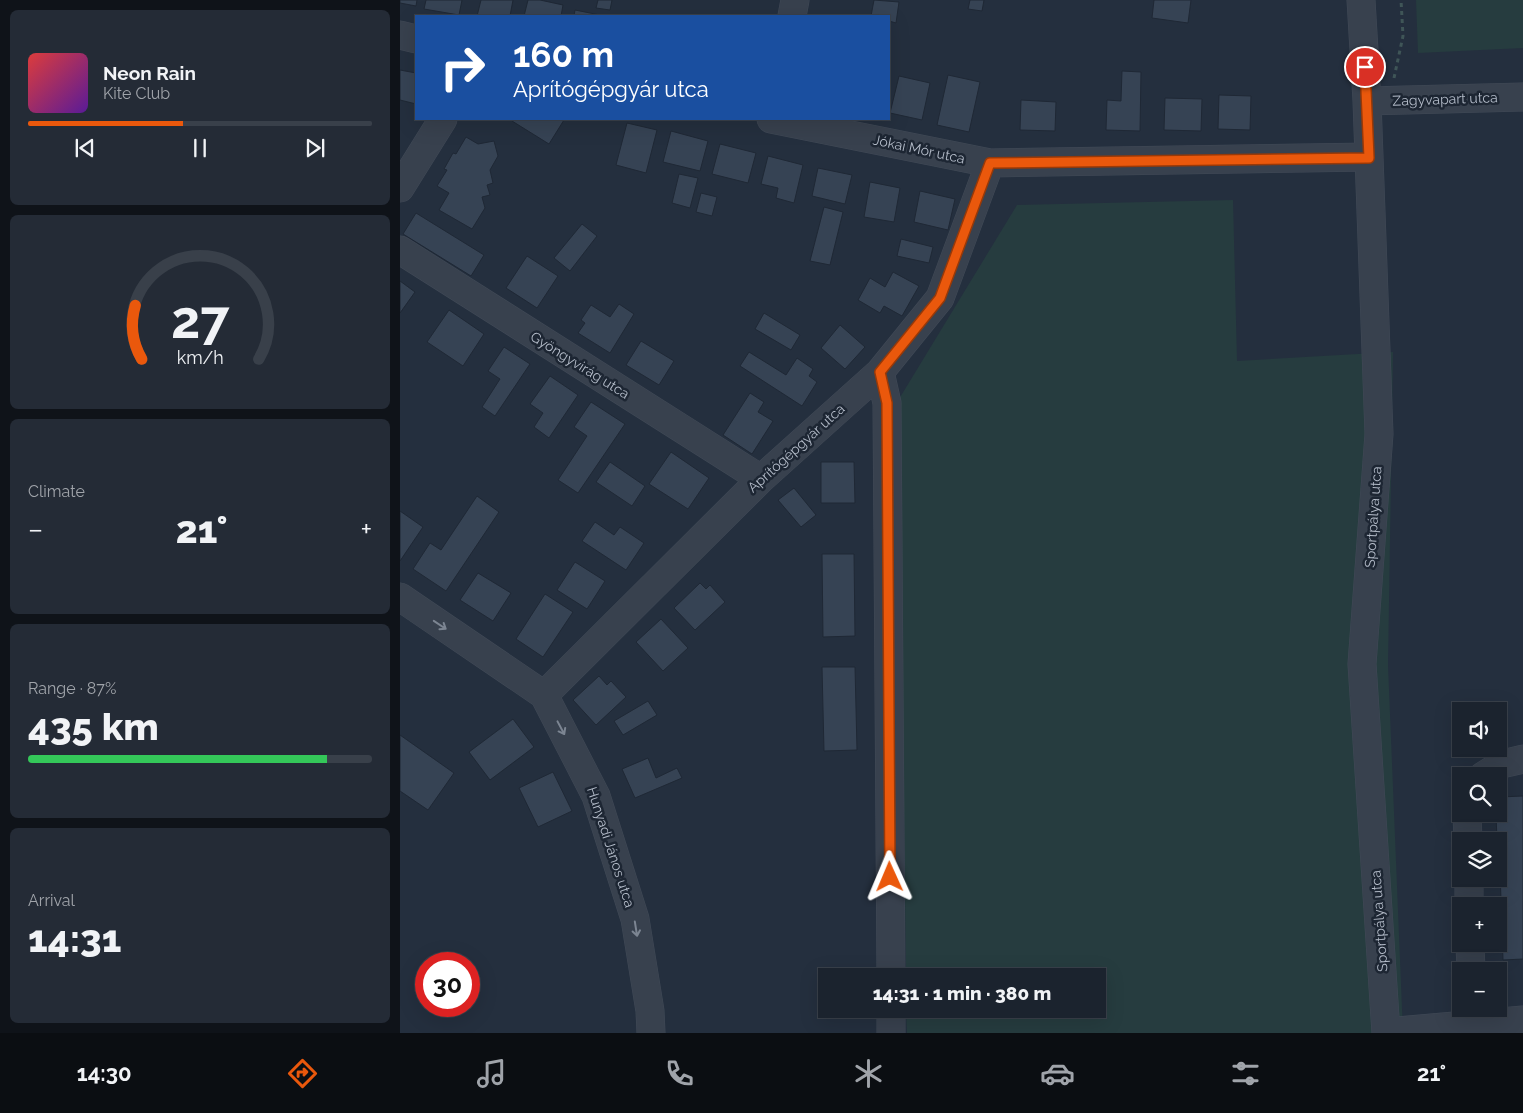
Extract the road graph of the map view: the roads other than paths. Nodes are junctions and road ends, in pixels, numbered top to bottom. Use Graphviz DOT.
graph roads {
  1 [pos="795,0"];
  2 [pos="1361,0"];
  3 [pos="792,15"];
  4 [pos="400,35"];
  5 [pos="415,39"];
  6 [pos="1523,97"];
  7 [pos="1367,101"];
  8 [pos="442,120"];
  9 [pos="776,120"];
  10 [pos="1369,158"];
  11 [pos="990,163"];
  12 [pos="400,188"];
  13 [pos="400,250"];
  14 [pos="880,372"];
  15 [pos="761,479"];
  16 [pos="400,598"];
  17 [pos="544,695"];
  18 [pos="1523,760"];
  19 [pos="1498,767"];
  20 [pos="891,968"];
  21 [pos="1472,1017"];
  22 [pos="891,1018"];
  23 [pos="1523,1020"];
  24 [pos="651,1033"];
  25 [pos="891,1033"];
  26 [pos="1386,1033"];
  1 -- 3 [label="street"];
  2 -- 7 [label="street, Sportpálya utca"];
  4 -- 5 [label="street"];
  6 -- 7 [label="street, Zagyvapart utca"];
  7 -- 10 [label="street, Sportpálya utca"];
  8 -- 12 [label="street"];
  9 -- 11 [label="street, Jókai Mór utca"];
  10 -- 11 [label="street, Jókai Mór utca"];
  10 -- 26 [label="street, Sportpálya utca"];
  11 -- 14 [label="street, Aprítógépgyár utca"];
  13 -- 15 [label="street, Gyöngyvirág utca"];
  14 -- 15 [label="street, Aprítógépgyár utca"];
  14 -- 20 [label="street"];
  15 -- 17 [label="street, Aprítógépgyár utca"];
  16 -- 17 [label="street, Hunyadi János utca, one-way"];
  17 -- 24 [label="street, Hunyadi János utca, one-way"];
  18 -- 19 [label="street"];
  21 -- 23 [label="street"];
  21 -- 26 [label="street"];
  22 -- 25 [label="street"];
}
